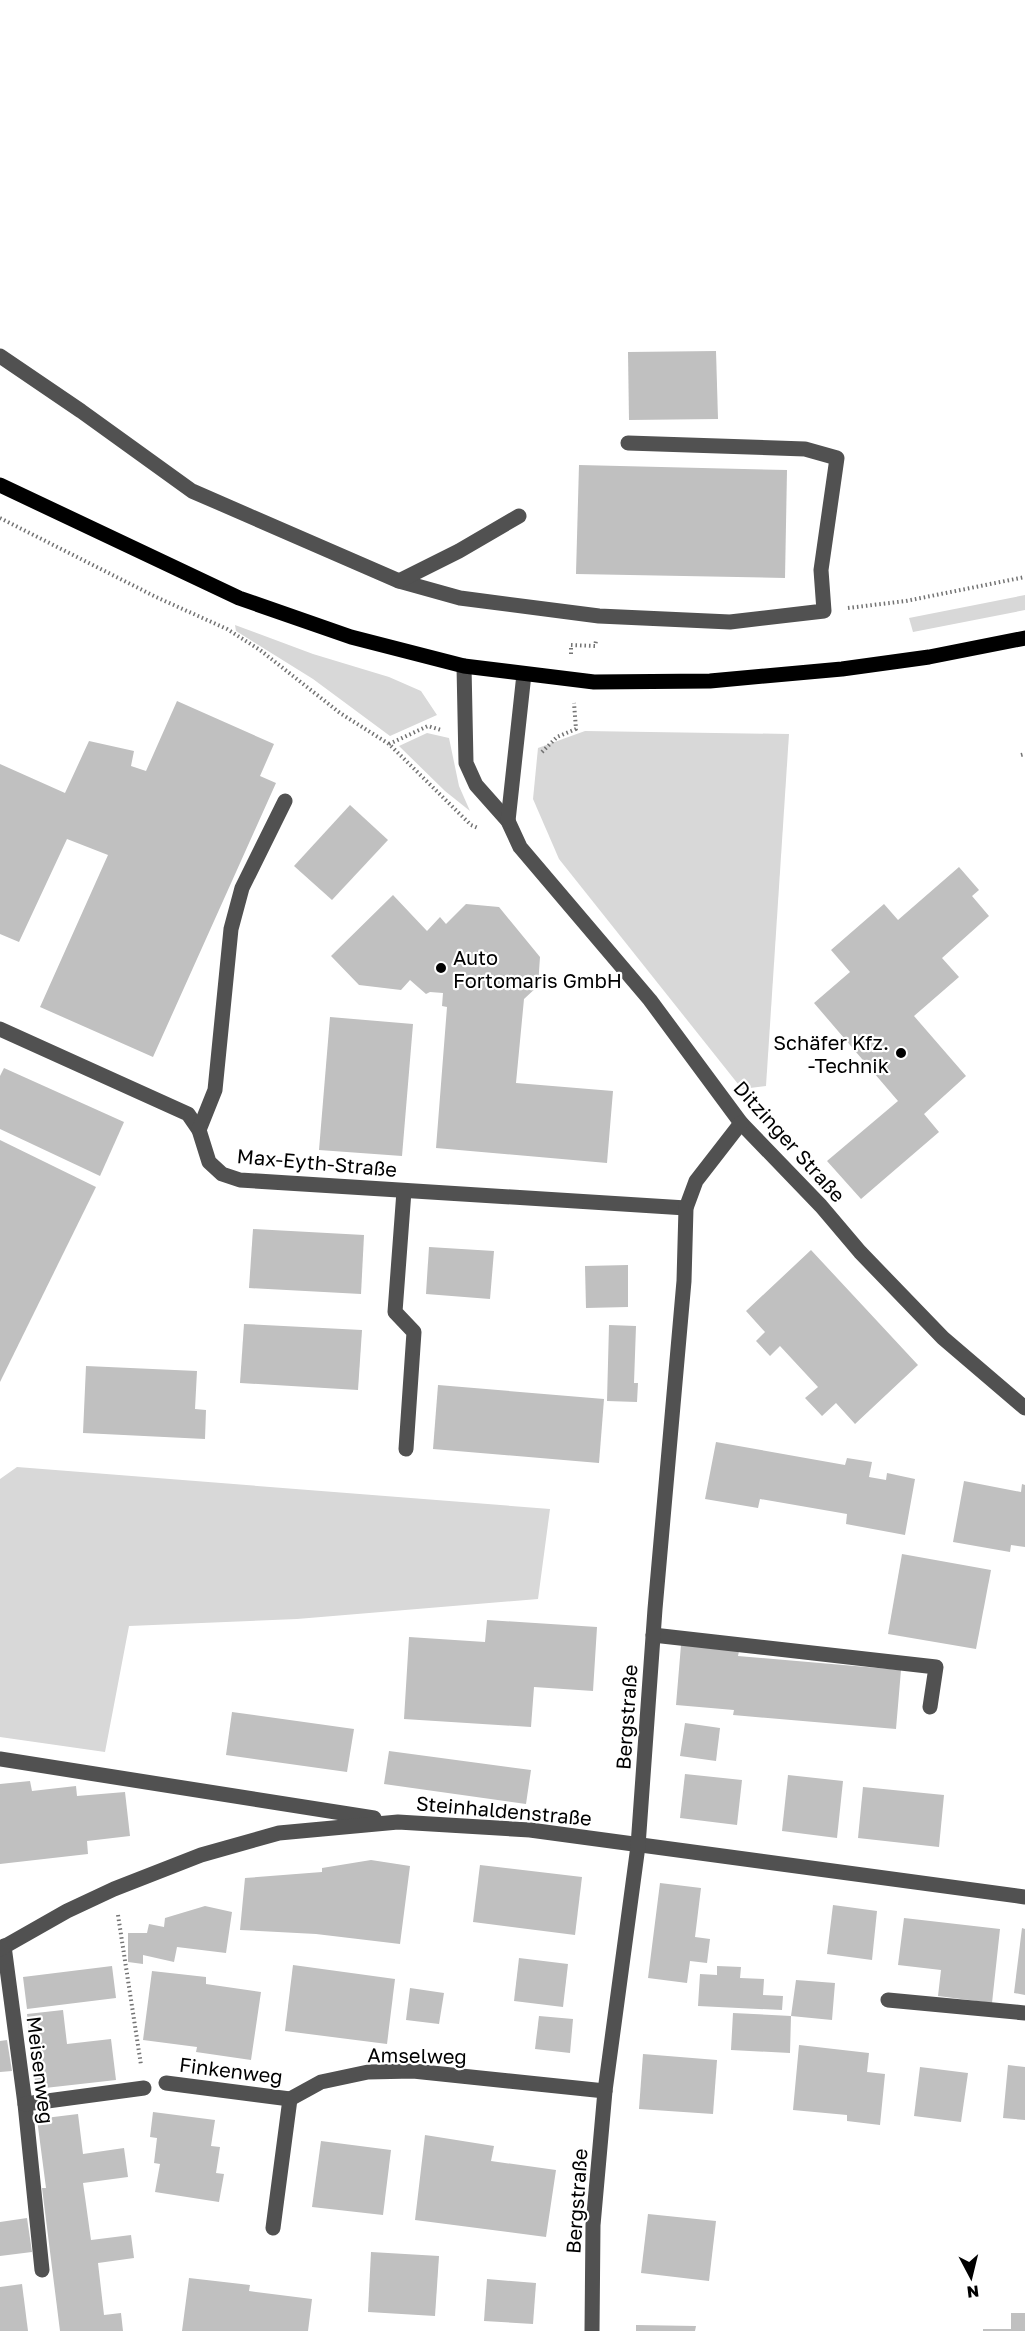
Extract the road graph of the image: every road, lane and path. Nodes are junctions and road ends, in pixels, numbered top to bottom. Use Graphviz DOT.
graph roads {
  1 [pos="0,356"];
  2 [pos="628,443"];
  3 [pos="0,484"];
  4 [pos="519,516"];
  5 [pos="0,518"];
  6 [pos="1025,577"];
  7 [pos="399,581"];
  8 [pos="824,611"];
  9 [pos="598,616"];
  10 [pos="1025,638"];
  11 [pos="465,666"];
  12 [pos="524,674"];
  13 [pos="572,680"];
  14 [pos="285,801"];
  15 [pos="508,821"];
  16 [pos="481,830"];
  17 [pos="0,1029"];
  18 [pos="741,1123"];
  19 [pos="199,1130"];
  20 [pos="404,1191"];
  21 [pos="686,1208"];
  22 [pos="1025,1408"];
  23 [pos="406,1449"];
  24 [pos="653,1635"];
  25 [pos="930,1707"];
  26 [pos="0,1759"];
  27 [pos="398,1822"];
  28 [pos="638,1846"];
  29 [pos="114,1888"];
  30 [pos="1025,1897"];
  31 [pos="2,1948"];
  32 [pos="888,2000"];
  33 [pos="1025,2013"];
  34 [pos="166,2083"];
  35 [pos="144,2088"];
  36 [pos="605,2091"];
  37 [pos="290,2099"];
  38 [pos="25,2104"];
  39 [pos="273,2228"];
  40 [pos="42,2270"];
  41 [pos="592,2331"];
  1 -- 7 [label="street"];
  2 -- 8 [label="street"];
  3 -- 11 [label="main road"];
  4 -- 7 [label="street"];
  5 -- 16 [label="path"];
  6 -- 8 [label="path"];
  7 -- 9 [label="street"];
  8 -- 9 [label="street"];
  9 -- 13 [label="path"];
  10 -- 13 [label="main road"];
  11 -- 12 [label="main road"];
  11 -- 15 [label="street, Ditzinger Straße"];
  12 -- 13 [label="main road"];
  12 -- 15 [label="street"];
  14 -- 19 [label="street"];
  15 -- 18 [label="street, Ditzinger Straße"];
  17 -- 19 [label="street, Max-Eyth-Straße"];
  18 -- 21 [label="street, Bergstraße"];
  18 -- 22 [label="street, Ditzinger Straße"];
  19 -- 20 [label="street, Max-Eyth-Straße"];
  20 -- 21 [label="street, Max-Eyth-Straße"];
  20 -- 23 [label="street"];
  21 -- 24 [label="street, Bergstraße"];
  24 -- 25 [label="street"];
  24 -- 28 [label="street, Bergstraße"];
  26 -- 27 [label="street"];
  27 -- 28 [label="street, Steinhaldenstraße"];
  27 -- 29 [label="street, Steinhaldenstraße"];
  28 -- 30 [label="street, Steinhaldenstraße"];
  28 -- 36 [label="street, Bergstraße"];
  29 -- 31 [label="street, Steinhaldenstraße"];
  29 -- 35 [label="path"];
  31 -- 38 [label="street, Meisenweg"];
  32 -- 33 [label="street"];
  34 -- 37 [label="street, Finkenweg"];
  35 -- 38 [label="street"];
  36 -- 37 [label="street, Amselweg"];
  36 -- 41 [label="street, Bergstraße"];
  37 -- 39 [label="street"];
  38 -- 40 [label="street, Meisenweg"];
}
